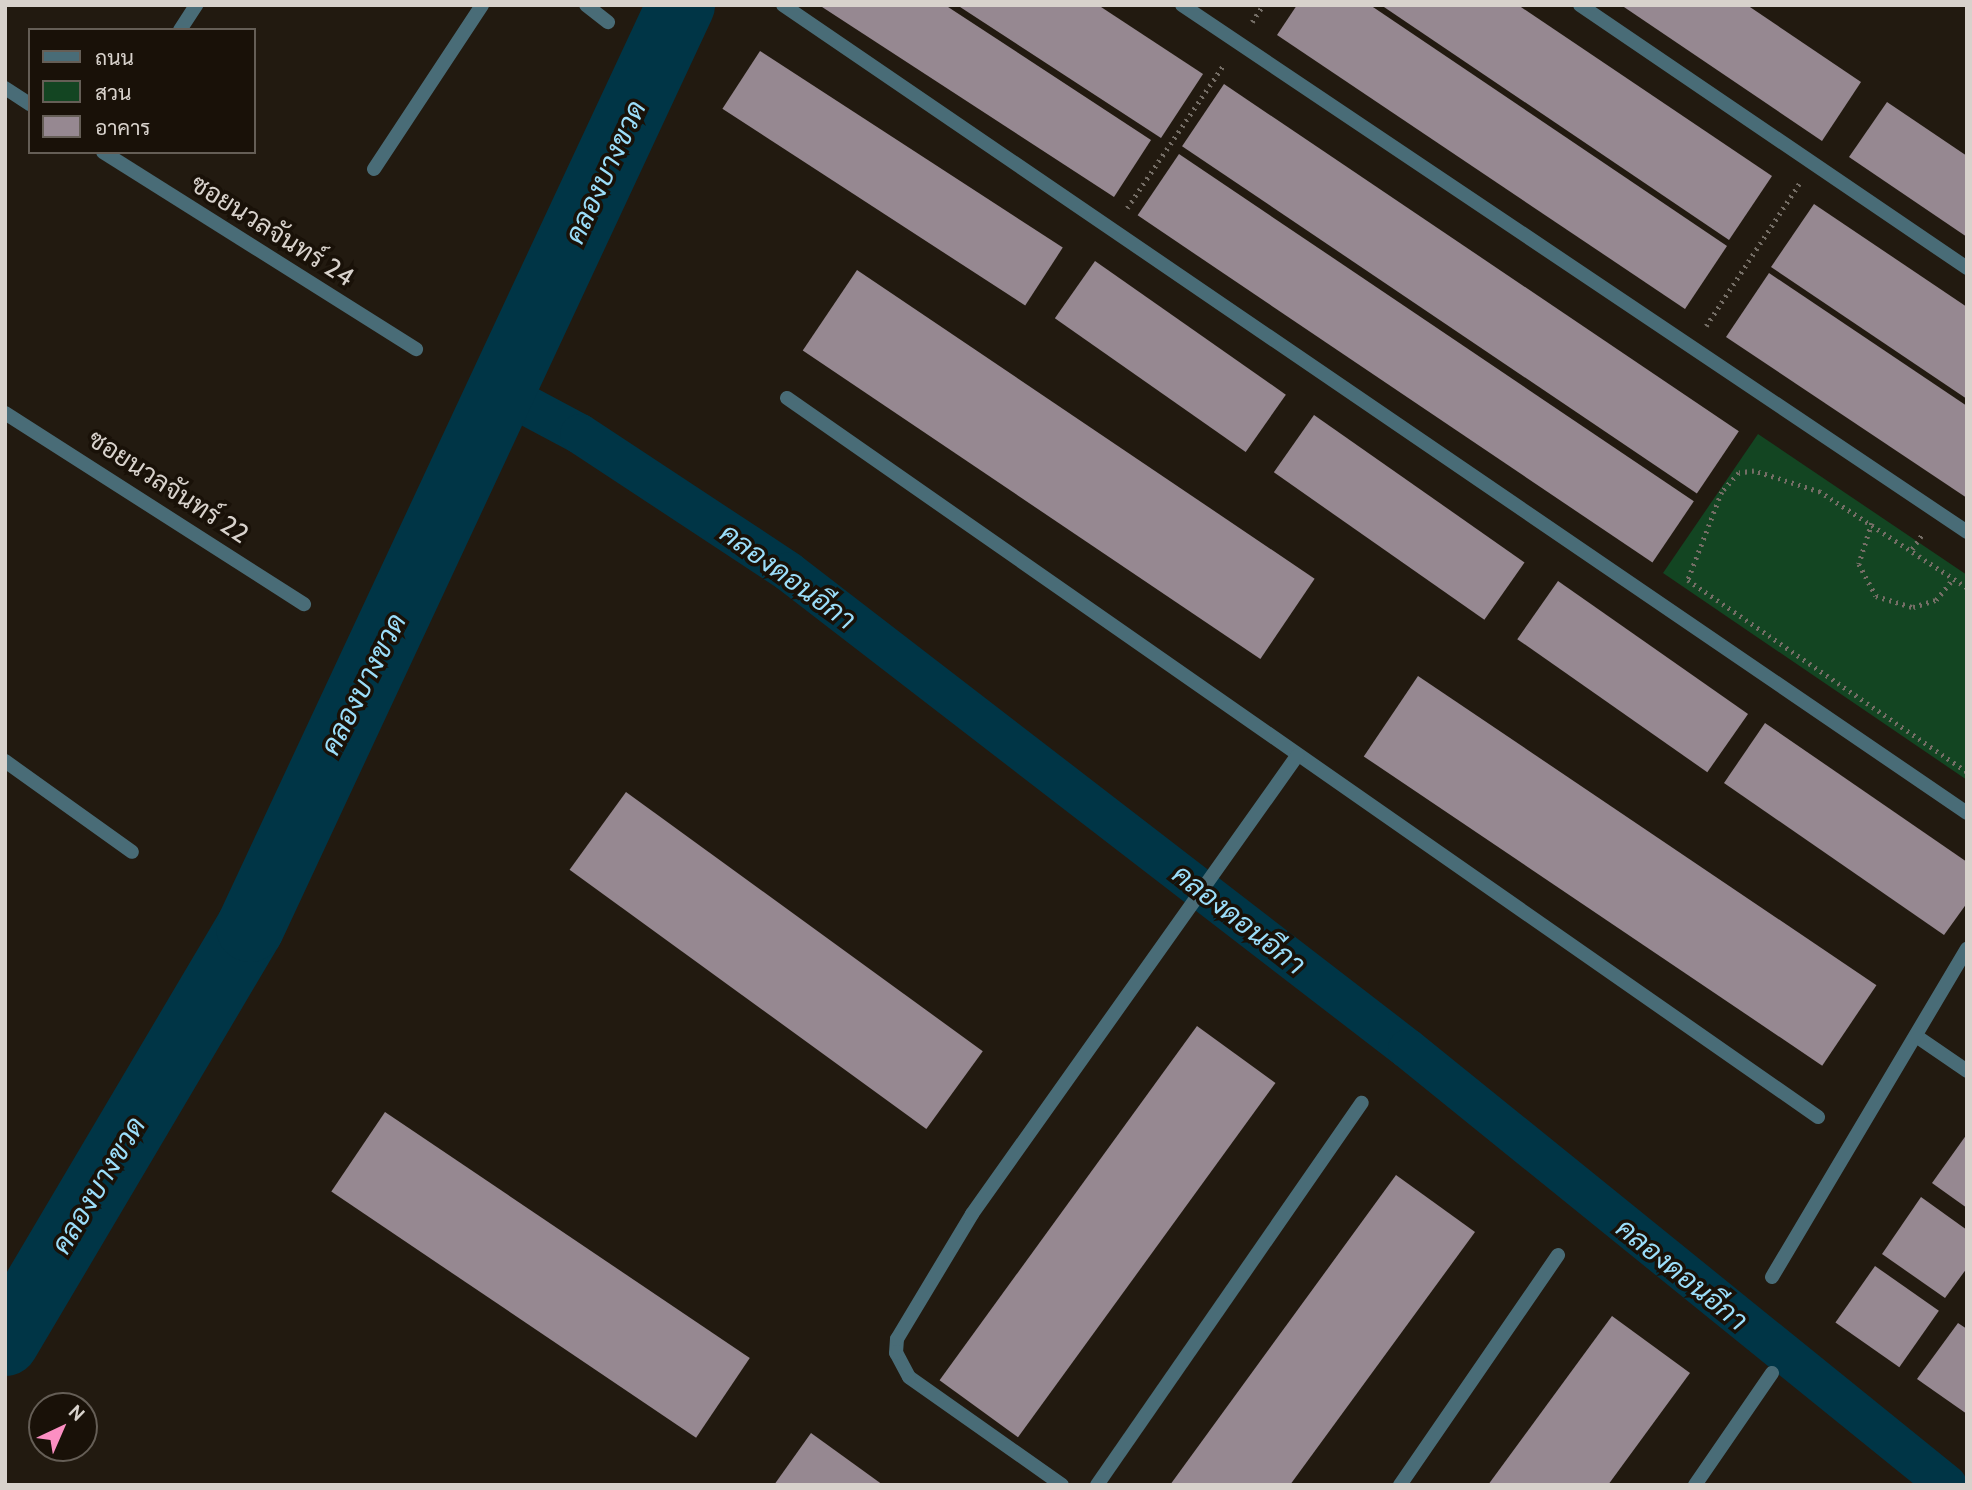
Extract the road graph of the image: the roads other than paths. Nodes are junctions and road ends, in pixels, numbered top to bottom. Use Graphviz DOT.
graph roads {
  1 [pos="196,5"];
  2 [pos="482,5"];
  3 [pos="586,5"];
  4 [pos="783,5"];
  5 [pos="1182,5"];
  6 [pos="1580,5"];
  7 [pos="608,22"];
  8 [pos="181,28"];
  9 [pos="5,88"];
  10 [pos="28,103"];
  11 [pos="106,154"];
  12 [pos="374,169"];
  13 [pos="1967,268"];
  14 [pos="416,349"];
  15 [pos="787,398"];
  16 [pos="5,413"];
  17 [pos="1967,532"];
  18 [pos="304,604"];
  19 [pos="1297,756"];
  20 [pos="5,761"];
  21 [pos="1967,813"];
  22 [pos="132,852"];
  23 [pos="1967,949"];
  24 [pos="1919,1038"];
  25 [pos="1967,1071"];
  26 [pos="1362,1103"];
  27 [pos="1818,1117"];
  28 [pos="1558,1255"];
  29 [pos="1772,1277"];
  30 [pos="1772,1373"];
  31 [pos="1062,1485"];
  32 [pos="1097,1485"];
  33 [pos="1401,1485"];
  34 [pos="1695,1485"];
  1 -- 8 [label="street"];
  2 -- 12 [label="street"];
  3 -- 7 [label="street"];
  4 -- 21 [label="street"];
  5 -- 17 [label="street"];
  6 -- 13 [label="street"];
  9 -- 10 [label="street"];
  11 -- 14 [label="street, ซอยนวลจันทร์ 24"];
  15 -- 19 [label="street"];
  16 -- 18 [label="street, ซอยนวลจันทร์ 22"];
  19 -- 27 [label="street"];
  19 -- 31 [label="street"];
  20 -- 22 [label="street"];
  23 -- 24 [label="street"];
  24 -- 25 [label="street"];
  24 -- 29 [label="street"];
  26 -- 32 [label="street"];
  28 -- 33 [label="street"];
  30 -- 34 [label="street"];
}
